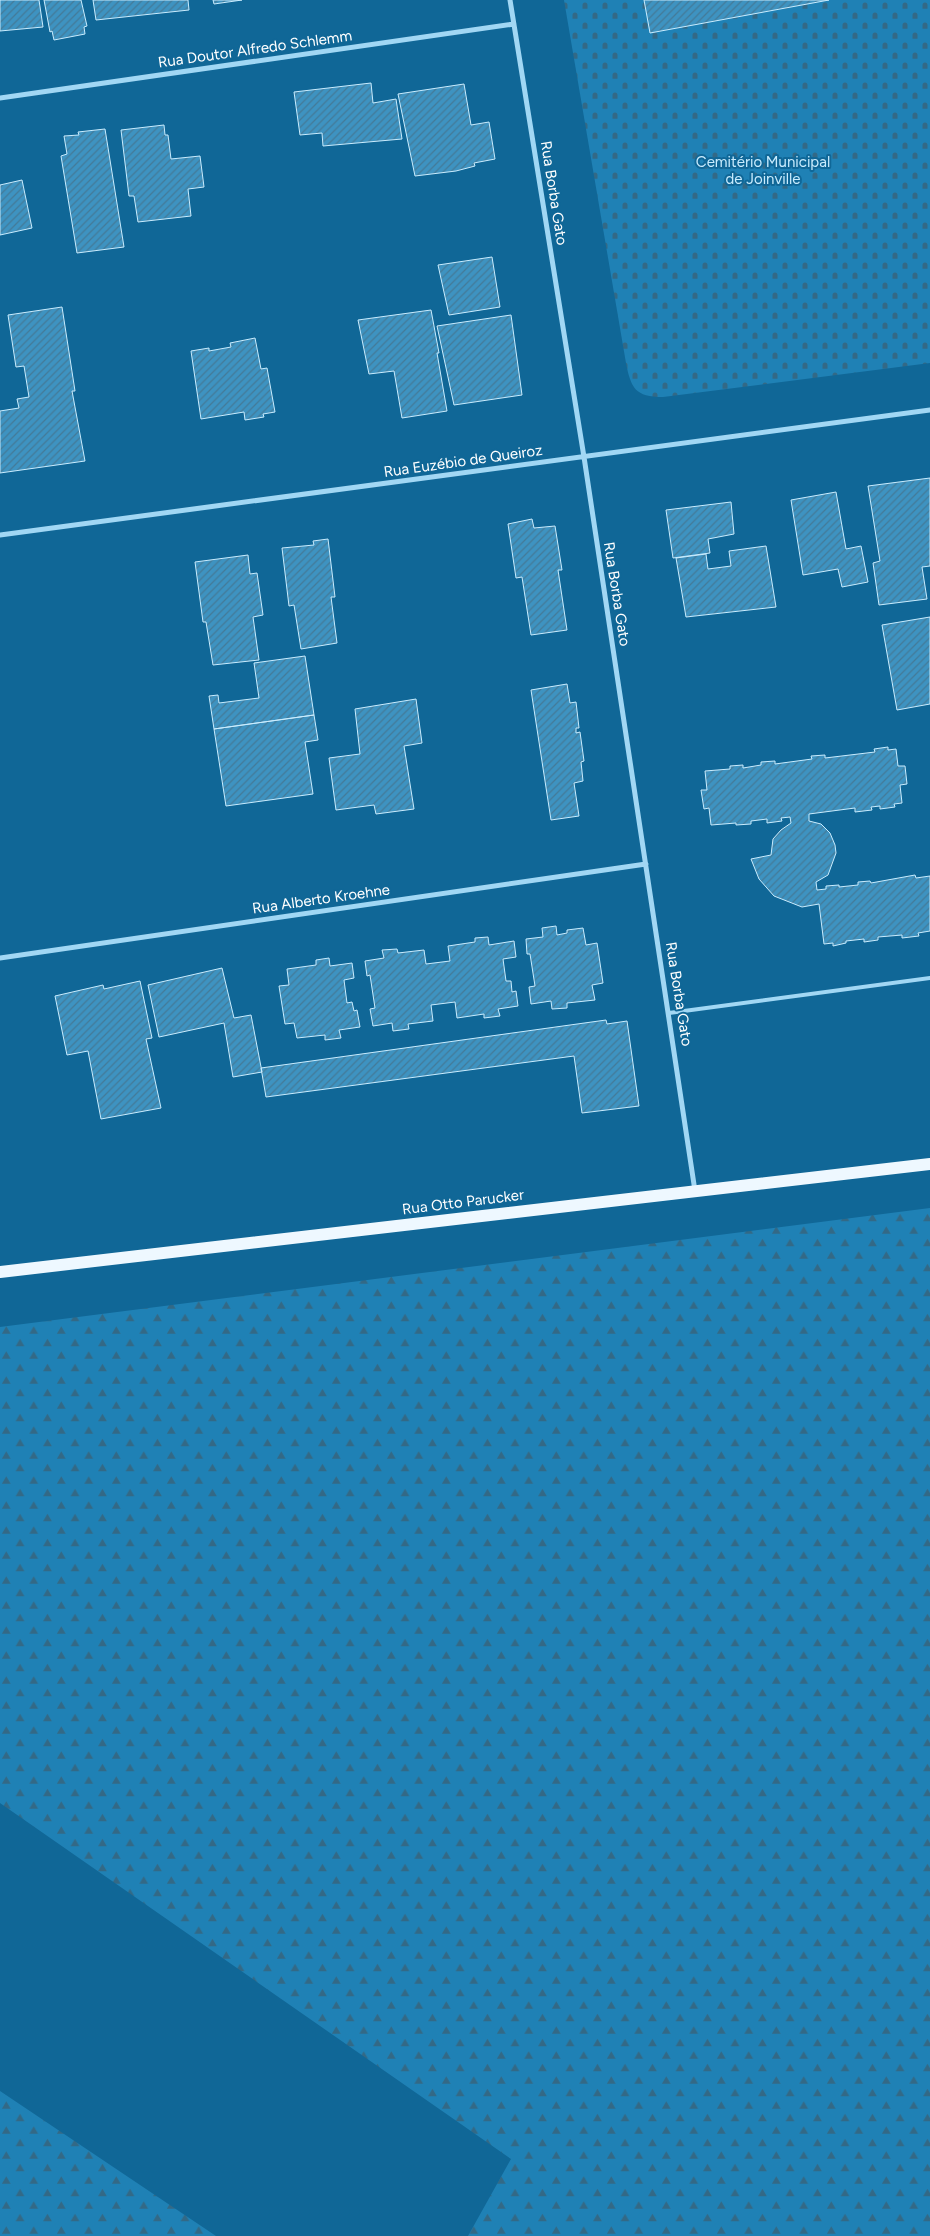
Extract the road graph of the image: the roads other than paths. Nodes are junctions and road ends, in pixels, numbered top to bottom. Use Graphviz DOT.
graph roads {
  1 [pos="510,0"];
  2 [pos="514,24"];
  3 [pos="0,98"];
  4 [pos="930,410"];
  5 [pos="584,457"];
  6 [pos="0,535"];
  7 [pos="646,864"];
  8 [pos="0,958"];
  9 [pos="930,978"];
  10 [pos="669,1013"];
  11 [pos="930,1164"];
  12 [pos="695,1192"];
  13 [pos="0,1272"];
  1 -- 2 [label="street, Rua Borba Gato"];
  2 -- 3 [label="street, Rua Doutor Alfredo Schlemm"];
  2 -- 5 [label="street, Rua Borba Gato"];
  4 -- 5 [label="street, Rua Euzébio de Queiroz"];
  5 -- 6 [label="street, Rua Euzébio de Queiroz"];
  5 -- 7 [label="street, Rua Borba Gato"];
  7 -- 8 [label="street, Rua Alberto Kroehne"];
  7 -- 10 [label="street, Rua Borba Gato"];
  9 -- 10 [label="lane"];
  10 -- 12 [label="street, Rua Borba Gato"];
  11 -- 12 [label="main road, Rua Otto Parucker"];
  12 -- 13 [label="main road, Rua Otto Parucker"];
}
